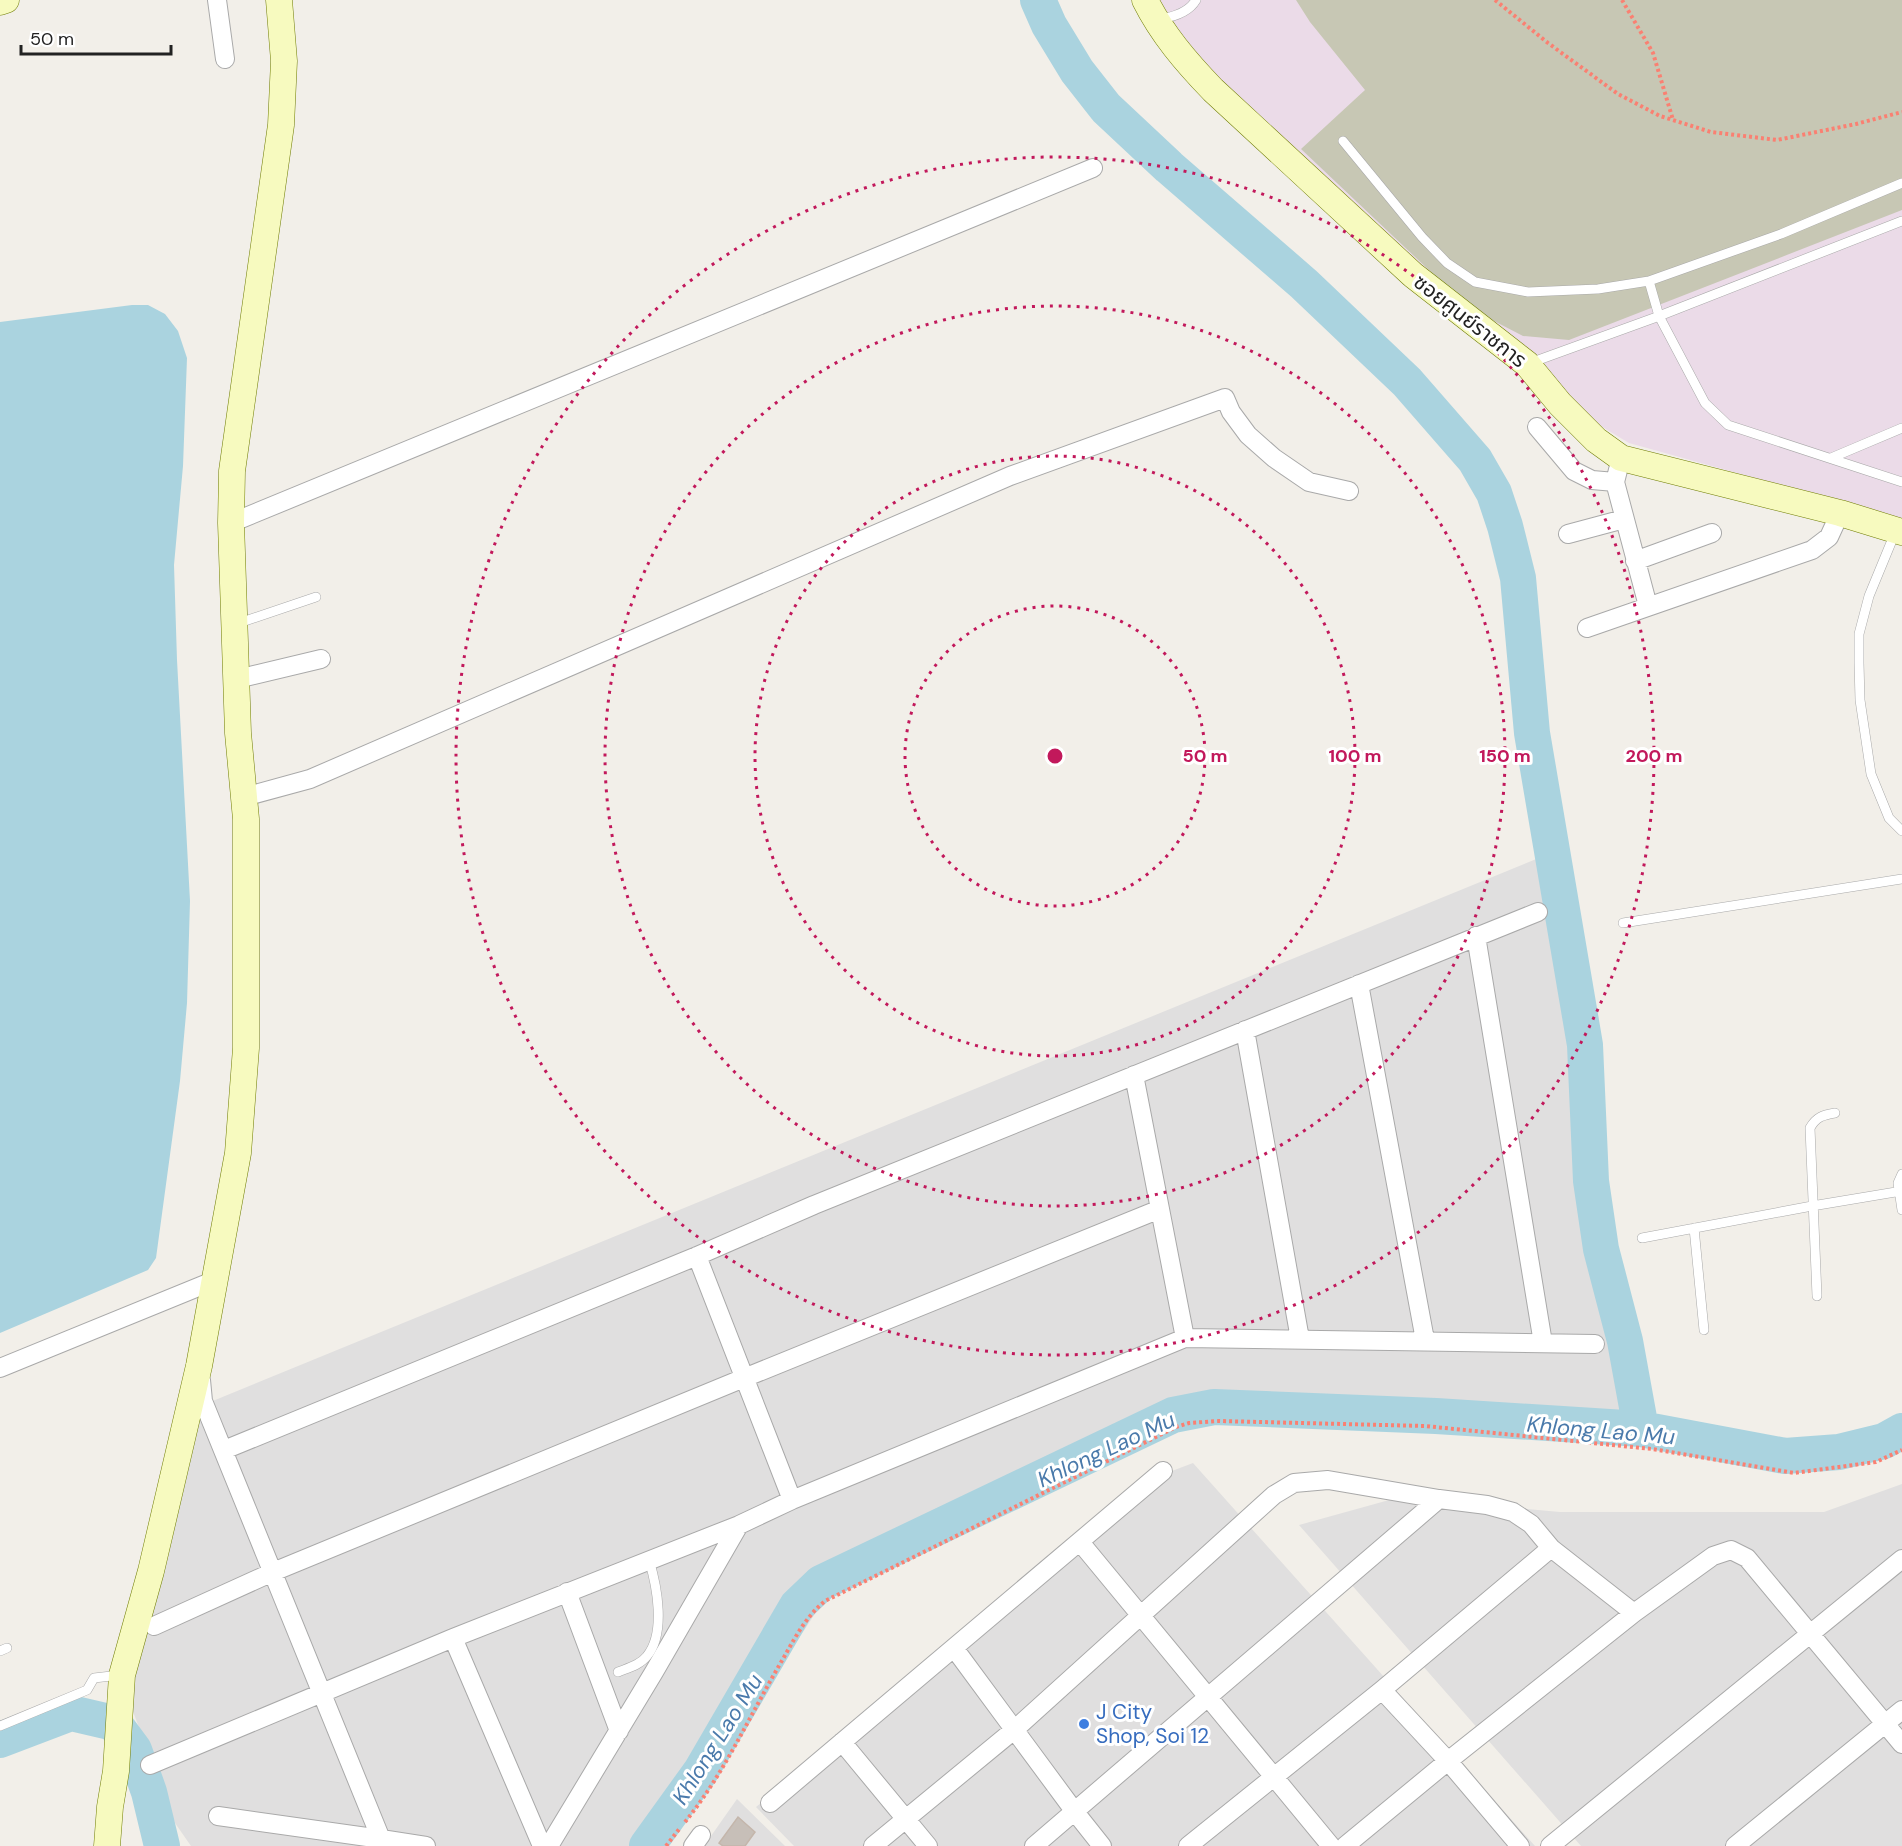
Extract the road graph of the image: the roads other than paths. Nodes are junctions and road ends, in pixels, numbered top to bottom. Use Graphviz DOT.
graph roads {
  1 [pos="6,0"];
  2 [pos="217,0"];
  3 [pos="1196,0"];
  4 [pos="284,2"];
  5 [pos="0,3"];
  6 [pos="1150,10"];
  7 [pos="225,59"];
  8 [pos="1343,141"];
  9 [pos="1093,168"];
  10 [pos="1902,183"];
  11 [pos="1902,222"];
  12 [pos="1649,281"];
  13 [pos="1659,316"];
  14 [pos="1527,364"];
  15 [pos="1537,427"];
  16 [pos="1902,428"];
  17 [pos="1830,458"];
  18 [pos="1618,470"];
  19 [pos="1902,482"];
  20 [pos="1349,491"];
  21 [pos="1840,513"];
  22 [pos="1624,519"];
  23 [pos="231,523"];
  24 [pos="1899,531"];
  25 [pos="1712,533"];
  26 [pos="1568,534"];
  27 [pos="1635,561"];
  28 [pos="316,597"];
  29 [pos="1648,606"];
  30 [pos="236,625"];
  31 [pos="1587,628"];
  32 [pos="321,658"];
  33 [pos="237,679"];
  34 [pos="244,798"];
  35 [pos="1902,831"];
  36 [pos="1902,879"];
  37 [pos="1538,912"];
  38 [pos="1623,923"];
  39 [pos="1476,936"];
  40 [pos="1359,984"];
  41 [pos="1245,1030"];
  42 [pos="1134,1075"];
  43 [pos="1835,1113"];
  44 [pos="1902,1174"];
  45 [pos="1900,1191"];
  46 [pos="1812,1206"];
  47 [pos="1160,1209"];
  48 [pos="1902,1210"];
  49 [pos="1694,1228"];
  50 [pos="1642,1238"];
  51 [pos="697,1256"];
  52 [pos="213,1281"];
  53 [pos="1817,1296"];
  54 [pos="1704,1330"];
  55 [pos="1185,1338"];
  56 [pos="1300,1339"];
  57 [pos="1425,1340"];
  58 [pos="1543,1343"];
  59 [pos="1595,1344"];
  60 [pos="199,1366"];
  61 [pos="0,1368"];
  62 [pos="744,1378"];
  63 [pos="224,1450"];
  64 [pos="1163,1471"];
  65 [pos="792,1500"];
  66 [pos="1438,1500"];
  67 [pos="739,1525"];
  68 [pos="1080,1542"];
  69 [pos="1551,1548"];
  70 [pos="1902,1558"];
  71 [pos="649,1560"];
  72 [pos="273,1572"];
  73 [pos="567,1592"];
  74 [pos="1634,1613"];
  75 [pos="1141,1616"];
  76 [pos="154,1626"];
  77 [pos="1811,1634"];
  78 [pos="453,1638"];
  79 [pos="954,1648"];
  80 [pos="618,1672"];
  81 [pos="122,1682"];
  82 [pos="1382,1690"];
  83 [pos="321,1692"];
  84 [pos="1208,1697"];
  85 [pos="1902,1710"];
  86 [pos="1885,1724"];
  87 [pos="0,1726"];
  88 [pos="1014,1730"];
  89 [pos="619,1731"];
  90 [pos="842,1742"];
  91 [pos="1902,1744"];
  92 [pos="1448,1761"];
  93 [pos="150,1765"];
  94 [pos="1273,1778"];
  95 [pos="770,1803"];
  96 [pos="1075,1812"];
  97 [pos="218,1816"];
  98 [pos="905,1820"];
  99 [pos="381,1839"];
  100 [pos="1513,1844"];
  101 [pos="107,1846"];
  102 [pos="426,1846"];
  103 [pos="542,1846"];
  104 [pos="549,1846"];
  105 [pos="873,1846"];
  106 [pos="927,1846"];
  107 [pos="1034,1846"];
  108 [pos="1102,1846"];
  109 [pos="1188,1846"];
  110 [pos="1331,1846"];
  111 [pos="1345,1846"];
  112 [pos="1550,1846"];
  113 [pos="1735,1846"];
  1 -- 5 [label="street"];
  2 -- 7 [label="street"];
  3 -- 6 [label="lane"];
  4 -- 23 [label="street"];
  6 -- 14 [label="street, ซอยศูนย์ราชการ"];
  8 -- 12 [label="lane"];
  9 -- 23 [label="street"];
  10 -- 12 [label="lane"];
  11 -- 13 [label="lane"];
  12 -- 13 [label="lane"];
  13 -- 14 [label="lane"];
  13 -- 17 [label="lane"];
  14 -- 18 [label="street, ซอยศูนย์ราชการ"];
  15 -- 18 [label="street"];
  16 -- 17 [label="lane"];
  17 -- 19 [label="lane"];
  18 -- 21 [label="street, ซอยศูนย์ราชการ"];
  18 -- 22 [label="street"];
  20 -- 34 [label="street"];
  21 -- 24 [label="street, ซอยศูนย์ราชการ"];
  21 -- 29 [label="street"];
  22 -- 26 [label="street"];
  22 -- 27 [label="street"];
  23 -- 30 [label="street"];
  24 -- 35 [label="lane"];
  25 -- 27 [label="street"];
  27 -- 29 [label="street"];
  28 -- 30 [label="lane"];
  29 -- 31 [label="street"];
  30 -- 33 [label="street"];
  32 -- 33 [label="street"];
  33 -- 34 [label="street"];
  34 -- 52 [label="street"];
  36 -- 38 [label="lane"];
  37 -- 39 [label="street"];
  39 -- 40 [label="street"];
  39 -- 58 [label="street"];
  40 -- 41 [label="street"];
  40 -- 57 [label="street"];
  41 -- 42 [label="street"];
  41 -- 56 [label="street"];
  42 -- 47 [label="street"];
  42 -- 51 [label="street"];
  43 -- 46 [label="lane"];
  44 -- 45 [label="lane"];
  45 -- 46 [label="lane"];
  45 -- 48 [label="lane"];
  46 -- 49 [label="lane"];
  46 -- 53 [label="lane"];
  47 -- 55 [label="street"];
  47 -- 62 [label="street"];
  49 -- 50 [label="lane"];
  49 -- 54 [label="lane"];
  51 -- 62 [label="street"];
  51 -- 63 [label="street"];
  52 -- 60 [label="street"];
  52 -- 61 [label="street"];
  55 -- 56 [label="street"];
  55 -- 65 [label="street"];
  56 -- 57 [label="street"];
  57 -- 58 [label="street"];
  58 -- 59 [label="street"];
  60 -- 63 [label="street"];
  60 -- 81 [label="street"];
  62 -- 65 [label="street"];
  62 -- 72 [label="street"];
  63 -- 72 [label="street"];
  64 -- 68 [label="street"];
  65 -- 67 [label="street"];
  66 -- 69 [label="street"];
  66 -- 75 [label="street"];
  66 -- 84 [label="street"];
  67 -- 71 [label="street"];
  67 -- 89 [label="street"];
  68 -- 75 [label="street"];
  68 -- 79 [label="street"];
  69 -- 74 [label="street"];
  69 -- 82 [label="street"];
  70 -- 77 [label="street"];
  71 -- 73 [label="street"];
  71 -- 80 [label="lane"];
  72 -- 76 [label="street"];
  72 -- 83 [label="street"];
  73 -- 78 [label="street"];
  73 -- 89 [label="street"];
  74 -- 77 [label="street"];
  74 -- 92 [label="street"];
  75 -- 84 [label="street"];
  75 -- 88 [label="street"];
  77 -- 86 [label="street"];
  77 -- 112 [label="street"];
  78 -- 83 [label="street"];
  78 -- 103 [label="street"];
  79 -- 88 [label="street"];
  79 -- 90 [label="street"];
  81 -- 87 [label="lane"];
  81 -- 101 [label="street"];
  82 -- 92 [label="street"];
  82 -- 94 [label="street"];
  83 -- 93 [label="street"];
  83 -- 99 [label="street"];
  84 -- 94 [label="street"];
  84 -- 96 [label="street"];
  85 -- 86 [label="street"];
  86 -- 91 [label="street"];
  86 -- 113 [label="street"];
  88 -- 96 [label="street"];
  88 -- 98 [label="street"];
  89 -- 104 [label="street"];
  90 -- 95 [label="street"];
  90 -- 98 [label="street"];
  92 -- 100 [label="street"];
  92 -- 111 [label="street"];
  94 -- 109 [label="street"];
  94 -- 110 [label="street"];
  96 -- 107 [label="street"];
  96 -- 108 [label="street"];
  97 -- 99 [label="street"];
  98 -- 105 [label="street"];
  98 -- 106 [label="street"];
  99 -- 102 [label="street"];
}
